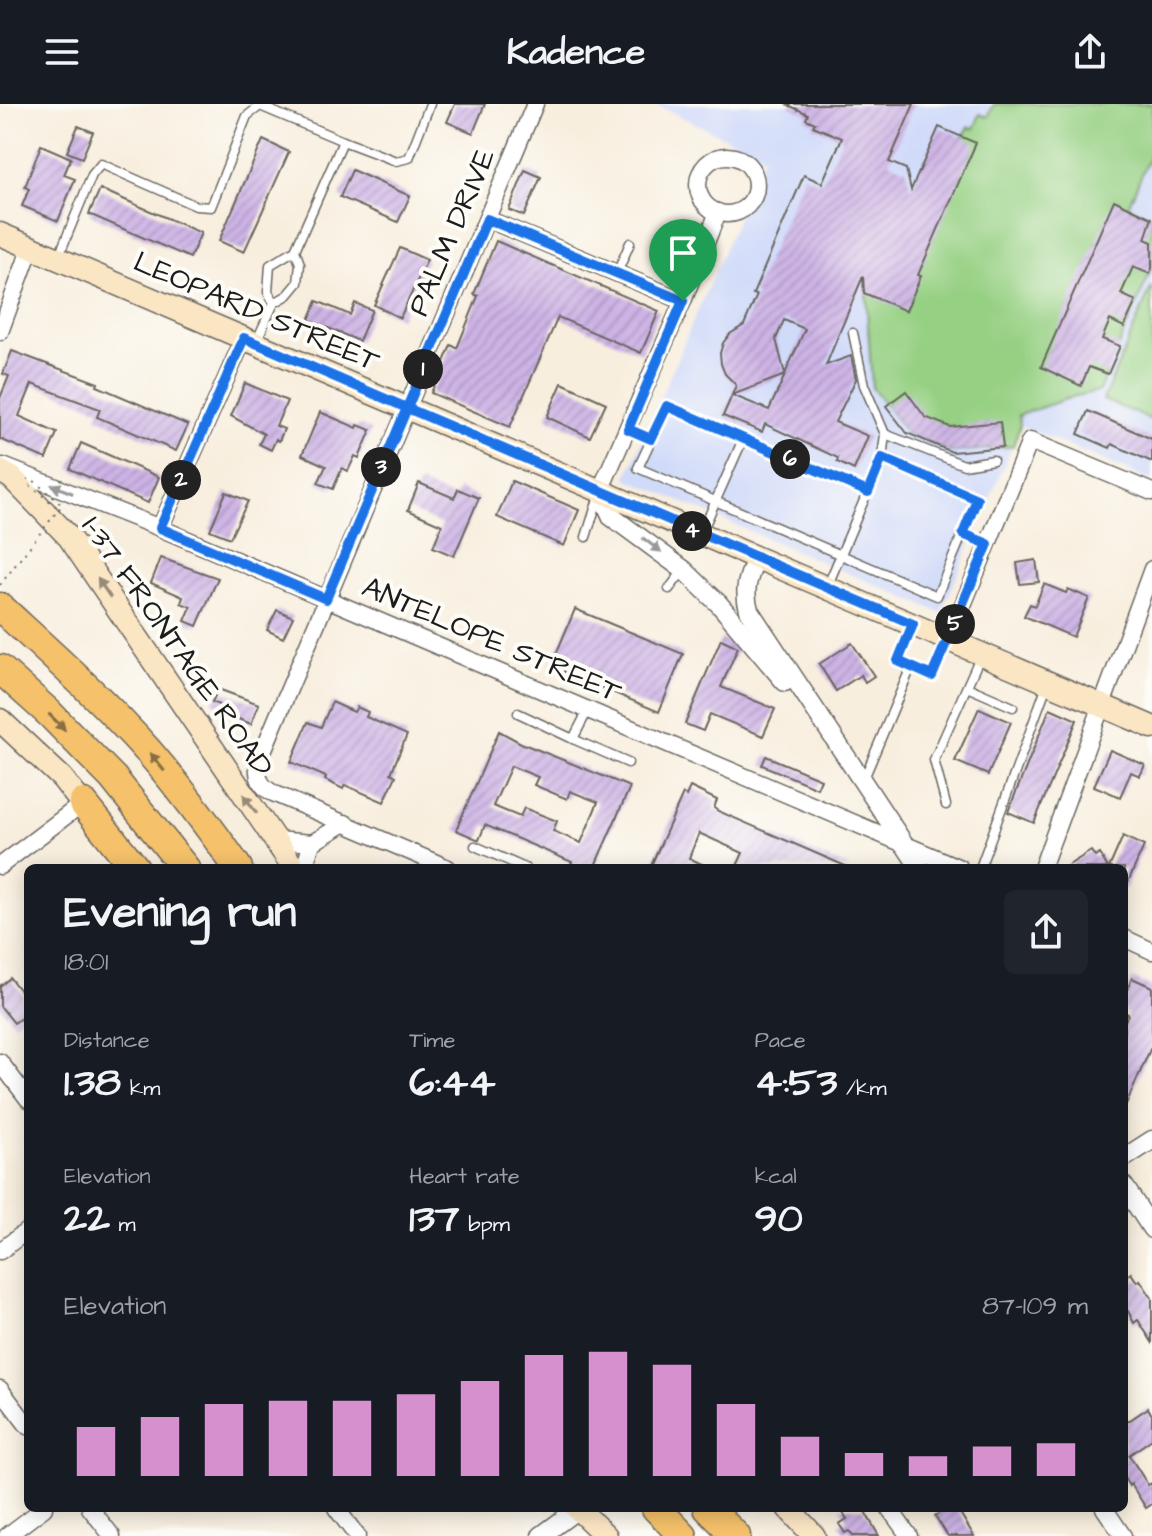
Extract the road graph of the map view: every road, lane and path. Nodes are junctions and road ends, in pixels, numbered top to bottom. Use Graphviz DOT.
graph roads {
  1 [pos="430,104"];
  2 [pos="535,104"];
  3 [pos="343,141"];
  4 [pos="718,212"];
  5 [pos="487,219"];
  6 [pos="0,234"];
  7 [pos="630,243"];
  8 [pos="31,247"];
  9 [pos="295,250"];
  10 [pos="58,258"];
  11 [pos="617,274"];
  12 [pos="683,301"];
  13 [pos="274,303"];
  14 [pos="0,332"];
  15 [pos="853,333"];
  16 [pos="250,340"];
  17 [pos="407,408"];
  18 [pos="628,429"];
  19 [pos="885,434"];
  20 [pos="651,439"];
  21 [pos="743,439"];
  22 [pos="882,458"];
  23 [pos="993,460"];
  24 [pos="0,468"];
  25 [pos="600,491"];
  26 [pos="868,492"];
  27 [pos="1152,492"];
  28 [pos="716,501"];
  29 [pos="57,507"];
  30 [pos="160,528"];
  31 [pos="701,534"];
  32 [pos="963,534"];
  33 [pos="586,537"];
  34 [pos="988,544"];
  35 [pos="841,554"];
  36 [pos="756,558"];
  37 [pos="1152,569"];
  38 [pos="684,570"];
  39 [pos="745,583"];
  40 [pos="0,585"];
  41 [pos="827,588"];
  42 [pos="669,589"];
  43 [pos="326,599"];
  44 [pos="0,607"];
  45 [pos="718,610"];
  46 [pos="749,610"];
  47 [pos="913,624"];
  48 [pos="949,639"];
  49 [pos="982,653"];
  50 [pos="911,667"];
  51 [pos="0,669"];
  52 [pos="1048,682"];
  53 [pos="967,687"];
  54 [pos="1103,706"];
  55 [pos="1013,707"];
  56 [pos="588,710"];
  57 [pos="518,713"];
  58 [pos="0,720"];
  59 [pos="1152,727"];
  60 [pos="573,739"];
  61 [pos="845,755"];
  62 [pos="628,763"];
  63 [pos="863,782"];
  64 [pos="83,803"];
  65 [pos="946,805"];
  66 [pos="345,823"];
  67 [pos="275,840"];
  68 [pos="312,843"];
  69 [pos="906,845"];
  70 [pos="475,846"];
  71 [pos="125,864"];
  72 [pos="132,864"];
  73 [pos="182,864"];
  74 [pos="235,864"];
  75 [pos="291,864"];
  76 [pos="305,864"];
  77 [pos="439,864"];
  78 [pos="516,864"];
  79 [pos="918,864"];
  80 [pos="951,864"];
  81 [pos="981,864"];
  82 [pos="1044,864"];
  83 [pos="0,866"];
  84 [pos="1128,940"];
  85 [pos="1152,951"];
  86 [pos="0,1062"];
  87 [pos="24,1094"];
  88 [pos="1150,1146"];
  89 [pos="1128,1156"];
  90 [pos="1128,1192"];
  91 [pos="1152,1229"];
  92 [pos="24,1233"];
  93 [pos="0,1251"];
  94 [pos="0,1389"];
  95 [pos="24,1421"];
  96 [pos="39,1512"];
  97 [pos="93,1512"];
  98 [pos="339,1512"];
  99 [pos="573,1512"];
  100 [pos="582,1512"];
  101 [pos="712,1512"];
  102 [pos="792,1512"];
  103 [pos="892,1512"];
  104 [pos="1107,1512"];
  105 [pos="7,1536"];
  106 [pos="112,1536"];
  107 [pos="357,1536"];
  108 [pos="541,1536"];
  109 [pos="606,1536"];
  110 [pos="736,1536"];
  111 [pos="814,1536"];
  112 [pos="909,1536"];
  113 [pos="1123,1536"];
  1 -- 3 [label="lane"];
  2 -- 5 [label="street, PALM DRIVE"];
  3 -- 9 [label="lane"];
  3 -- 10 [label="lane"];
  4 -- 12 [label="street"];
  5 -- 11 [label="street"];
  5 -- 17 [label="street, PALM DRIVE"];
  6 -- 8 [label="main road, LEOPARD STREET"];
  7 -- 11 [label="lane"];
  8 -- 10 [label="main road, LEOPARD STREET"];
  8 -- 14 [label="street"];
  9 -- 13 [label="lane"];
  9 -- 13 [label="lane"];
  10 -- 16 [label="main road, LEOPARD STREET"];
  11 -- 12 [label="street"];
  12 -- 18 [label="street"];
  13 -- 16 [label="lane"];
  15 -- 19 [label="lane"];
  16 -- 17 [label="main road, LEOPARD STREET"];
  16 -- 30 [label="street"];
  17 -- 25 [label="main road, LEOPARD STREET"];
  17 -- 43 [label="street, PALM DRIVE"];
  18 -- 20 [label="lane"];
  18 -- 25 [label="street"];
  19 -- 22 [label="lane"];
  19 -- 23 [label="lane"];
  20 -- 21 [label="lane"];
  20 -- 28 [label="lane"];
  21 -- 26 [label="lane"];
  21 -- 28 [label="lane"];
  22 -- 26 [label="lane"];
  22 -- 32 [label="lane"];
  30 -- 24 [label="street, ANTELOPE STREET, one-way"];
  67 -- 24 [label="main road, I-37 FRONTAGE ROAD, one-way"];
  25 -- 31 [label="main road, LEOPARD STREET"];
  25 -- 33 [label="lane"];
  25 -- 38 [label="street, one-way"];
  26 -- 35 [label="lane"];
  27 -- 34 [label="street"];
  28 -- 31 [label="lane"];
  28 -- 35 [label="lane"];
  29 -- 40 [label="path, bridge"];
  30 -- 43 [label="street, ANTELOPE STREET"];
  31 -- 36 [label="main road, LEOPARD STREET"];
  32 -- 34 [label="lane"];
  32 -- 35 [label="lane"];
  34 -- 48 [label="street"];
  35 -- 41 [label="lane"];
  36 -- 39 [label="street"];
  36 -- 41 [label="main road, LEOPARD STREET"];
  37 -- 54 [label="street"];
  38 -- 42 [label="lane"];
  38 -- 45 [label="street"];
  39 -- 45 [label="street"];
  39 -- 46 [label="street"];
  41 -- 47 [label="main road, LEOPARD STREET"];
  43 -- 56 [label="street, ANTELOPE STREET"];
  43 -- 66 [label="street, PALM DRIVE"];
  74 -- 44 [label="highway, one-way"];
  45 -- 46 [label="street"];
  45 -- 61 [label="street"];
  46 -- 61 [label="street"];
  47 -- 48 [label="main road, LEOPARD STREET"];
  47 -- 50 [label="lane"];
  48 -- 49 [label="main road, LEOPARD STREET"];
  48 -- 50 [label="lane"];
  49 -- 52 [label="main road, LEOPARD STREET"];
  49 -- 53 [label="lane"];
  50 -- 63 [label="lane"];
  51 -- 73 [label="highway, one-way"];
  52 -- 54 [label="main road, LEOPARD STREET"];
  52 -- 81 [label="lane"];
  53 -- 55 [label="lane"];
  53 -- 65 [label="lane"];
  54 -- 59 [label="main road, LEOPARD STREET"];
  54 -- 82 [label="street"];
  56 -- 60 [label="lane"];
  56 -- 69 [label="street, ANTELOPE STREET"];
  57 -- 60 [label="lane"];
  58 -- 64 [label="main road"];
  60 -- 62 [label="lane"];
  61 -- 63 [label="street"];
  63 -- 69 [label="street"];
  64 -- 71 [label="main road"];
  64 -- 72 [label="highway"];
  64 -- 83 [label="street"];
  66 -- 68 [label="street"];
  66 -- 77 [label="street"];
  67 -- 68 [label="street"];
  67 -- 75 [label="main road, I-37 FRONTAGE ROAD"];
  68 -- 76 [label="street"];
  69 -- 79 [label="street"];
  69 -- 80 [label="street, ANTELOPE STREET"];
  70 -- 78 [label="lane"];
  84 -- 85 [label="street"];
  86 -- 87 [label="street"];
  88 -- 89 [label="street"];
  90 -- 91 [label="street"];
  92 -- 93 [label="street"];
  94 -- 95 [label="street"];
  96 -- 105 [label="street"];
  97 -- 106 [label="street"];
  98 -- 107 [label="street"];
  99 -- 108 [label="street"];
  100 -- 109 [label="main road"];
  101 -- 110 [label="highway"];
  102 -- 111 [label="main road"];
  103 -- 112 [label="street"];
  104 -- 113 [label="street"];
}
